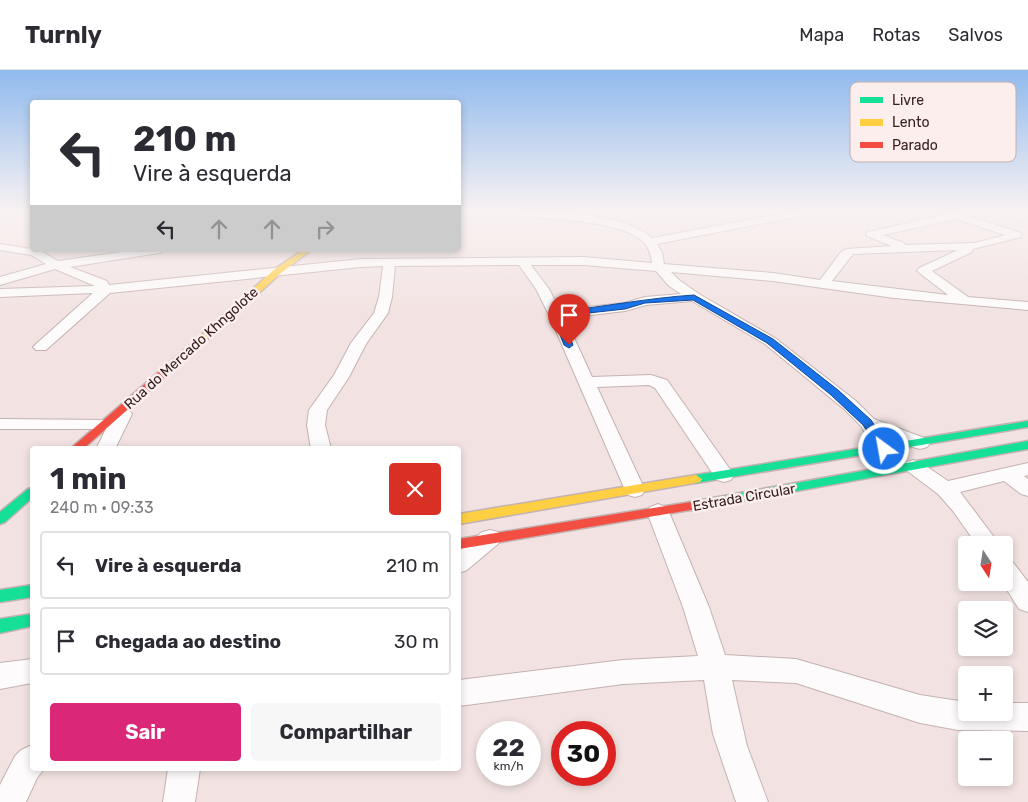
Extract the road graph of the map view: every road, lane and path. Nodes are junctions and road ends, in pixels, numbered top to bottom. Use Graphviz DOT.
graph roads {
  1 [pos="10,247"];
  2 [pos="653,247"];
  3 [pos="937,247"];
  4 [pos="973,247"];
  5 [pos="909,248"];
  6 [pos="30,251"];
  7 [pos="34,252"];
  8 [pos="146,252"];
  9 [pos="305,252"];
  10 [pos="522,261"];
  11 [pos="389,263"];
  12 [pos="56,265"];
  13 [pos="659,267"];
  14 [pos="278,271"];
  15 [pos="0,281"];
  16 [pos="824,284"];
  17 [pos="106,289"];
  18 [pos="0,293"];
  19 [pos="694,297"];
  20 [pos="965,300"];
  21 [pos="1028,306"];
  22 [pos="556,314"];
  23 [pos="41,347"];
  24 [pos="587,382"];
  25 [pos="127,406"];
  26 [pos="868,423"];
  27 [pos="0,424"];
  28 [pos="105,424"];
  29 [pos="1028,424"];
  30 [pos="920,443"];
  31 [pos="1028,445"];
  32 [pos="79,446"];
  33 [pos="107,446"];
  34 [pos="320,446"];
  35 [pos="884,449"];
  36 [pos="913,466"];
  37 [pos="1028,469"];
  38 [pos="1006,473"];
  39 [pos="724,475"];
  40 [pos="945,489"];
  41 [pos="1028,489"];
  42 [pos="635,490"];
  43 [pos="30,494"];
  44 [pos="658,512"];
  45 [pos="0,519"];
  46 [pos="461,519"];
  47 [pos="983,536"];
  48 [pos="490,538"];
  49 [pos="461,544"];
  50 [pos="461,562"];
  51 [pos="1013,580"];
  52 [pos="30,591"];
  53 [pos="0,596"];
  54 [pos="1028,602"];
  55 [pos="30,620"];
  56 [pos="0,626"];
  57 [pos="715,667"];
  58 [pos="30,671"];
  59 [pos="0,676"];
  60 [pos="461,693"];
  61 [pos="1028,717"];
  62 [pos="30,763"];
  63 [pos="184,771"];
  64 [pos="10,802"];
  65 [pos="179,802"];
  66 [pos="752,802"];
  1 -- 6 [label="street"];
  2 -- 13 [label="street"];
  3 -- 5 [label="street"];
  4 -- 20 [label="street"];
  5 -- 16 [label="street"];
  7 -- 12 [label="street"];
  8 -- 12 [label="street"];
  9 -- 14 [label="main road, Rua do Mercado Khngolote"];
  10 -- 11 [label="street"];
  10 -- 13 [label="street"];
  10 -- 22 [label="street"];
  11 -- 14 [label="street"];
  11 -- 34 [label="street"];
  12 -- 15 [label="street"];
  12 -- 17 [label="street"];
  13 -- 16 [label="street"];
  13 -- 19 [label="street"];
  14 -- 17 [label="street"];
  14 -- 25 [label="main road, Rua do Mercado Khngolote"];
  16 -- 20 [label="street"];
  17 -- 18 [label="street"];
  17 -- 23 [label="street"];
  19 -- 22 [label="street"];
  19 -- 26 [label="street"];
  20 -- 21 [label="street"];
  22 -- 24 [label="street"];
  24 -- 39 [label="street"];
  24 -- 42 [label="street"];
  25 -- 28 [label="main road, Rua do Mercado Khngolote"];
  25 -- 33 [label="street"];
  26 -- 30 [label="street"];
  26 -- 35 [label="street"];
  27 -- 28 [label="street"];
  28 -- 32 [label="main road, Rua do Mercado Khngolote"];
  29 -- 30 [label="main road, Estrada Circular"];
  30 -- 35 [label="main road, Estrada Circular"];
  31 -- 36 [label="main road, Estrada Circular"];
  35 -- 39 [label="main road, Estrada Circular"];
  36 -- 40 [label="street"];
  36 -- 44 [label="main road, Estrada Circular"];
  37 -- 38 [label="street"];
  38 -- 40 [label="street"];
  38 -- 41 [label="street"];
  39 -- 42 [label="main road, Estrada Circular"];
  40 -- 47 [label="street"];
  42 -- 46 [label="main road, Estrada Circular"];
  43 -- 45 [label="main road"];
  44 -- 48 [label="main road, Estrada Circular"];
  44 -- 57 [label="street"];
  48 -- 49 [label="main road, Estrada Circular"];
  48 -- 50 [label="street"];
  51 -- 54 [label="street"];
  52 -- 53 [label="main road"];
  55 -- 56 [label="main road"];
  57 -- 60 [label="street"];
  57 -- 61 [label="street"];
  57 -- 66 [label="street"];
  58 -- 59 [label="street"];
  62 -- 64 [label="street"];
  63 -- 65 [label="street"];
}
